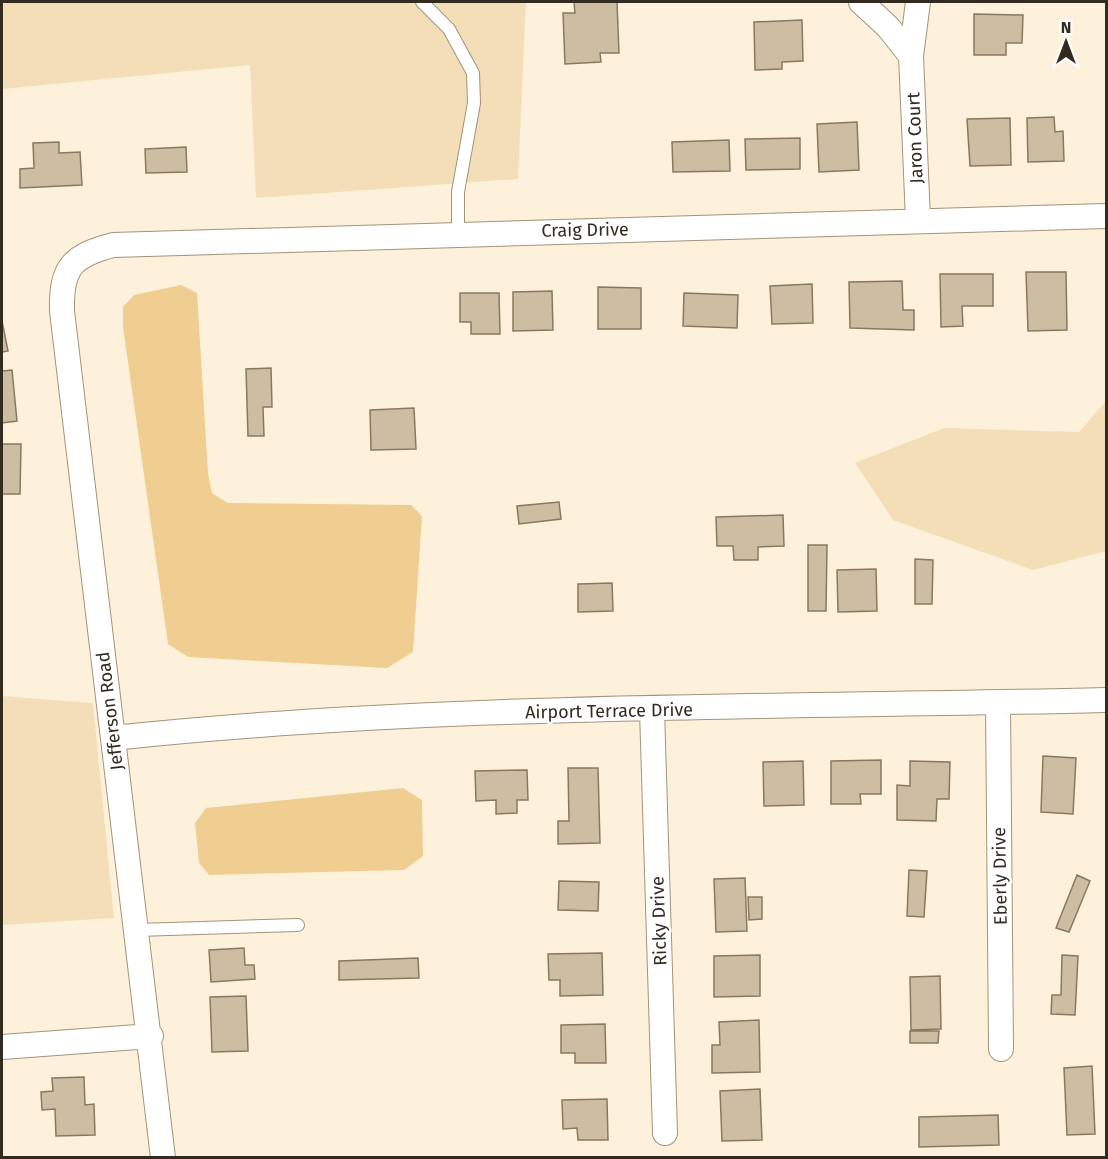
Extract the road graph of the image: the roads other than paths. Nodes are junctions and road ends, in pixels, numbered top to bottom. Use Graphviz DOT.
graph roads {
  1 [pos="422,2"];
  2 [pos="861,2"];
  3 [pos="918,2"];
  4 [pos="911,56"];
  5 [pos="1107,216"];
  6 [pos="918,220"];
  7 [pos="459,233"];
  8 [pos="69,266"];
  9 [pos="1107,700"];
  10 [pos="998,702"];
  11 [pos="652,710"];
  12 [pos="113,738"];
  13 [pos="298,925"];
  14 [pos="137,930"];
  15 [pos="151,1036"];
  16 [pos="2,1047"];
  17 [pos="1001,1049"];
  18 [pos="665,1133"];
  19 [pos="164,1158"];
  1 -- 7 [label="lane"];
  2 -- 4 [label="street"];
  3 -- 4 [label="street, Jaron Court"];
  4 -- 6 [label="street, Jaron Court"];
  5 -- 6 [label="street, Craig Drive"];
  6 -- 7 [label="street, Craig Drive"];
  7 -- 8 [label="street, Craig Drive"];
  8 -- 12 [label="street, Jefferson Road"];
  9 -- 10 [label="street, Airport Terrace Drive"];
  10 -- 11 [label="street, Airport Terrace Drive"];
  10 -- 17 [label="street, Eberly Drive"];
  11 -- 12 [label="street, Airport Terrace Drive"];
  11 -- 18 [label="street, Ricky Drive"];
  12 -- 14 [label="street, Jefferson Road"];
  13 -- 14 [label="lane"];
  14 -- 15 [label="street, Jefferson Road"];
  15 -- 16 [label="street"];
  15 -- 19 [label="street, Jefferson Road"];
}
